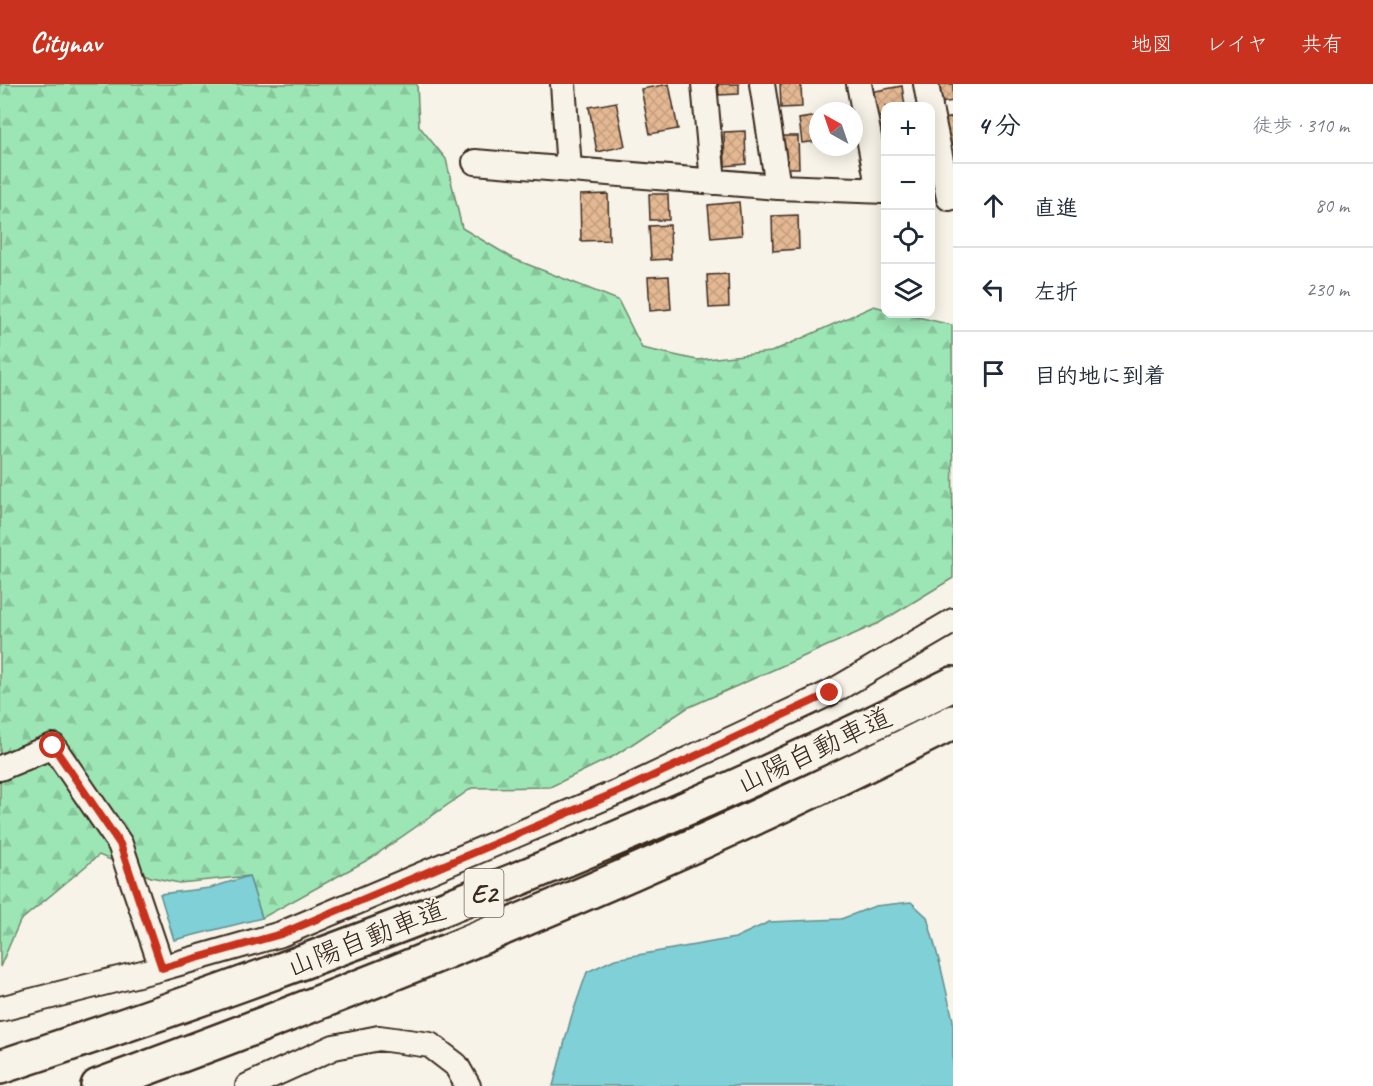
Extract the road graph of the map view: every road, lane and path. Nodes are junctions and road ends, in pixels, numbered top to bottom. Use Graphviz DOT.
graph roads {
  1 [pos="563,84"];
  2 [pos="704,84"];
  3 [pos="762,84"];
  4 [pos="859,84"];
  5 [pos="926,84"];
  6 [pos="929,102"];
  7 [pos="935,140"];
  8 [pos="475,162"];
  9 [pos="569,169"];
  10 [pos="713,182"];
  11 [pos="881,186"];
  12 [pos="778,187"];
  13 [pos="881,191"];
  14 [pos="944,198"];
  15 [pos="953,621"];
  16 [pos="953,684"];
  17 [pos="953,722"];
  18 [pos="0,768"];
  19 [pos="162,968"];
  20 [pos="0,1009"];
  21 [pos="0,1067"];
  22 [pos="98,1086"];
  23 [pos="248,1086"];
  24 [pos="468,1086"];
  1 -- 9 [label="street"];
  2 -- 10 [label="street"];
  3 -- 12 [label="street"];
  4 -- 11 [label="street"];
  5 -- 6 [label="street"];
  7 -- 14 [label="street"];
  8 -- 9 [label="street"];
  9 -- 10 [label="street"];
  10 -- 12 [label="street"];
  12 -- 13 [label="street"];
  15 -- 19 [label="street"];
  16 -- 21 [label="highway, 山陽自動車道 / E2"];
  17 -- 22 [label="highway, 山陽自動車道 / E2"];
  18 -- 19 [label="street"];
  19 -- 20 [label="street"];
  23 -- 24 [label="street"];
}
